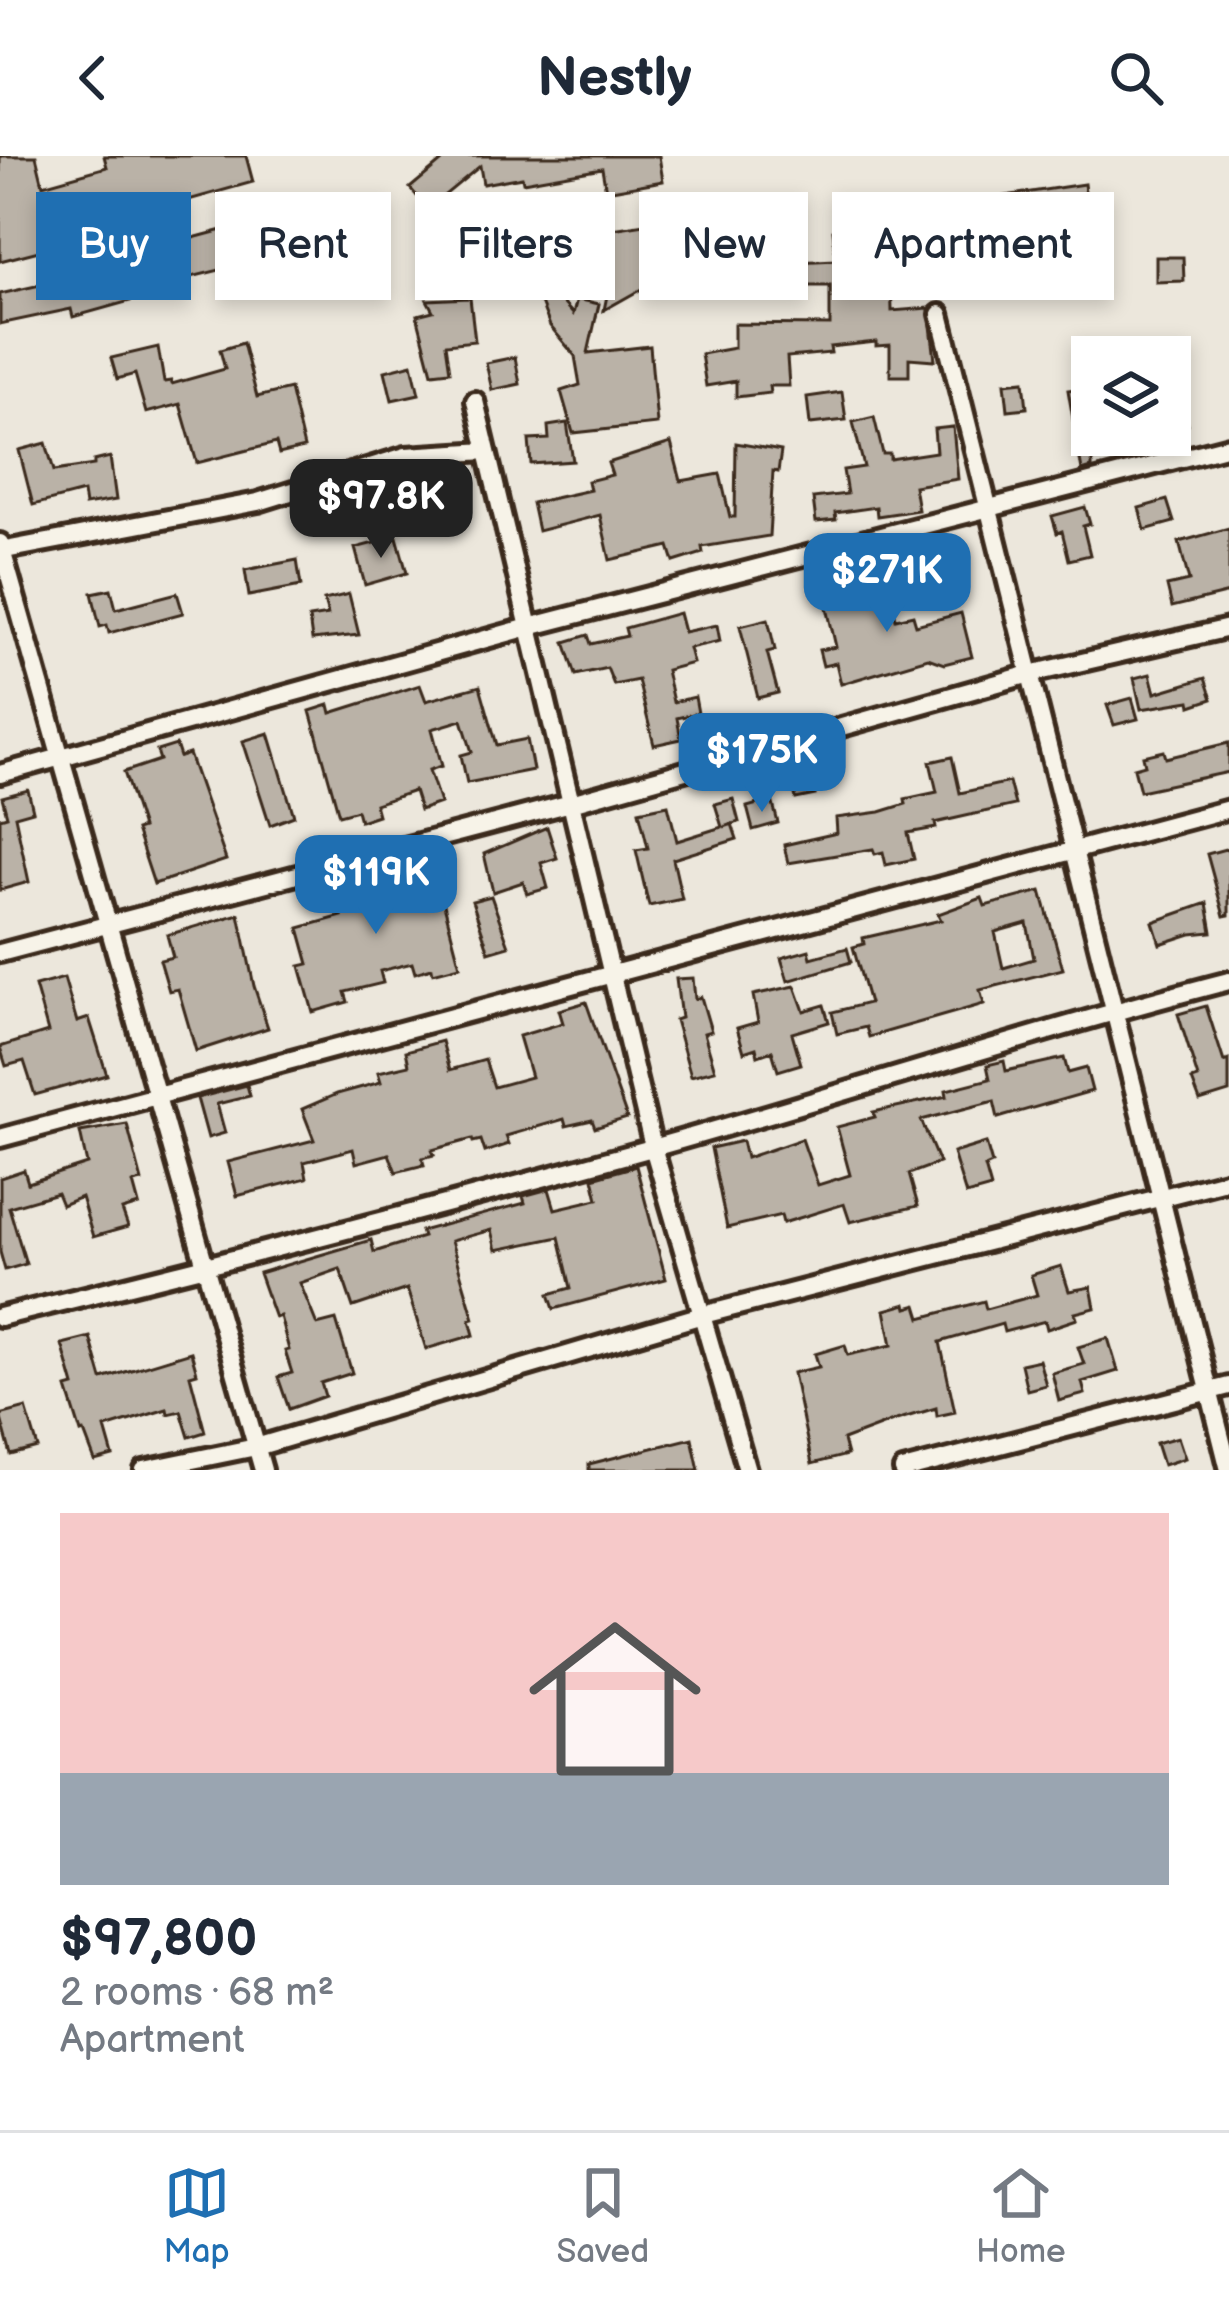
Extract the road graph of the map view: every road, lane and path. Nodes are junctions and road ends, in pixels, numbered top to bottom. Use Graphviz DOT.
graph roads {
  1 [pos="940,314"];
  2 [pos="475,401"];
  3 [pos="1229,446"];
  4 [pos="487,451"];
  5 [pos="988,507"];
  6 [pos="1,548"];
  7 [pos="529,626"];
  8 [pos="1229,628"];
  9 [pos="1030,674"];
  10 [pos="59,759"];
  11 [pos="0,774"];
  12 [pos="571,802"];
  13 [pos="1229,809"];
  14 [pos="1075,852"];
  15 [pos="105,923"];
  16 [pos="0,953"];
  17 [pos="612,977"];
  18 [pos="1229,981"];
  19 [pos="1114,1010"];
  20 [pos="158,1096"];
  21 [pos="0,1138"];
  22 [pos="653,1148"];
  23 [pos="1229,1180"];
  24 [pos="1162,1199"];
  25 [pos="206,1267"];
  26 [pos="699,1316"];
  27 [pos="0,1317"];
  28 [pos="1229,1386"];
  29 [pos="1209,1390"];
  30 [pos="256,1447"];
  31 [pos="144,1470"];
  32 [pos="263,1470"];
  33 [pos="747,1470"];
  34 [pos="902,1470"];
  35 [pos="1229,1470"];
  1 -- 5 [label="street"];
  2 -- 4 [label="street"];
  3 -- 5 [label="street"];
  4 -- 6 [label="street"];
  4 -- 7 [label="street"];
  5 -- 7 [label="street"];
  5 -- 9 [label="street"];
  6 -- 10 [label="street"];
  7 -- 10 [label="street"];
  7 -- 12 [label="street"];
  8 -- 9 [label="street"];
  9 -- 12 [label="street"];
  9 -- 14 [label="street"];
  10 -- 11 [label="street"];
  10 -- 15 [label="street"];
  12 -- 15 [label="street"];
  12 -- 17 [label="street"];
  13 -- 14 [label="street"];
  14 -- 17 [label="street"];
  14 -- 19 [label="street"];
  15 -- 16 [label="street"];
  15 -- 20 [label="street"];
  17 -- 20 [label="street"];
  17 -- 22 [label="street"];
  18 -- 19 [label="street"];
  19 -- 22 [label="street"];
  19 -- 24 [label="street"];
  20 -- 21 [label="street"];
  20 -- 25 [label="street"];
  22 -- 25 [label="street"];
  22 -- 26 [label="street"];
  23 -- 24 [label="street"];
  24 -- 26 [label="street"];
  24 -- 29 [label="street"];
  25 -- 27 [label="street"];
  25 -- 30 [label="street"];
  26 -- 30 [label="street"];
  26 -- 33 [label="street"];
  28 -- 29 [label="street"];
  29 -- 34 [label="street"];
  29 -- 35 [label="street"];
  30 -- 31 [label="street"];
  30 -- 32 [label="street"];
}
